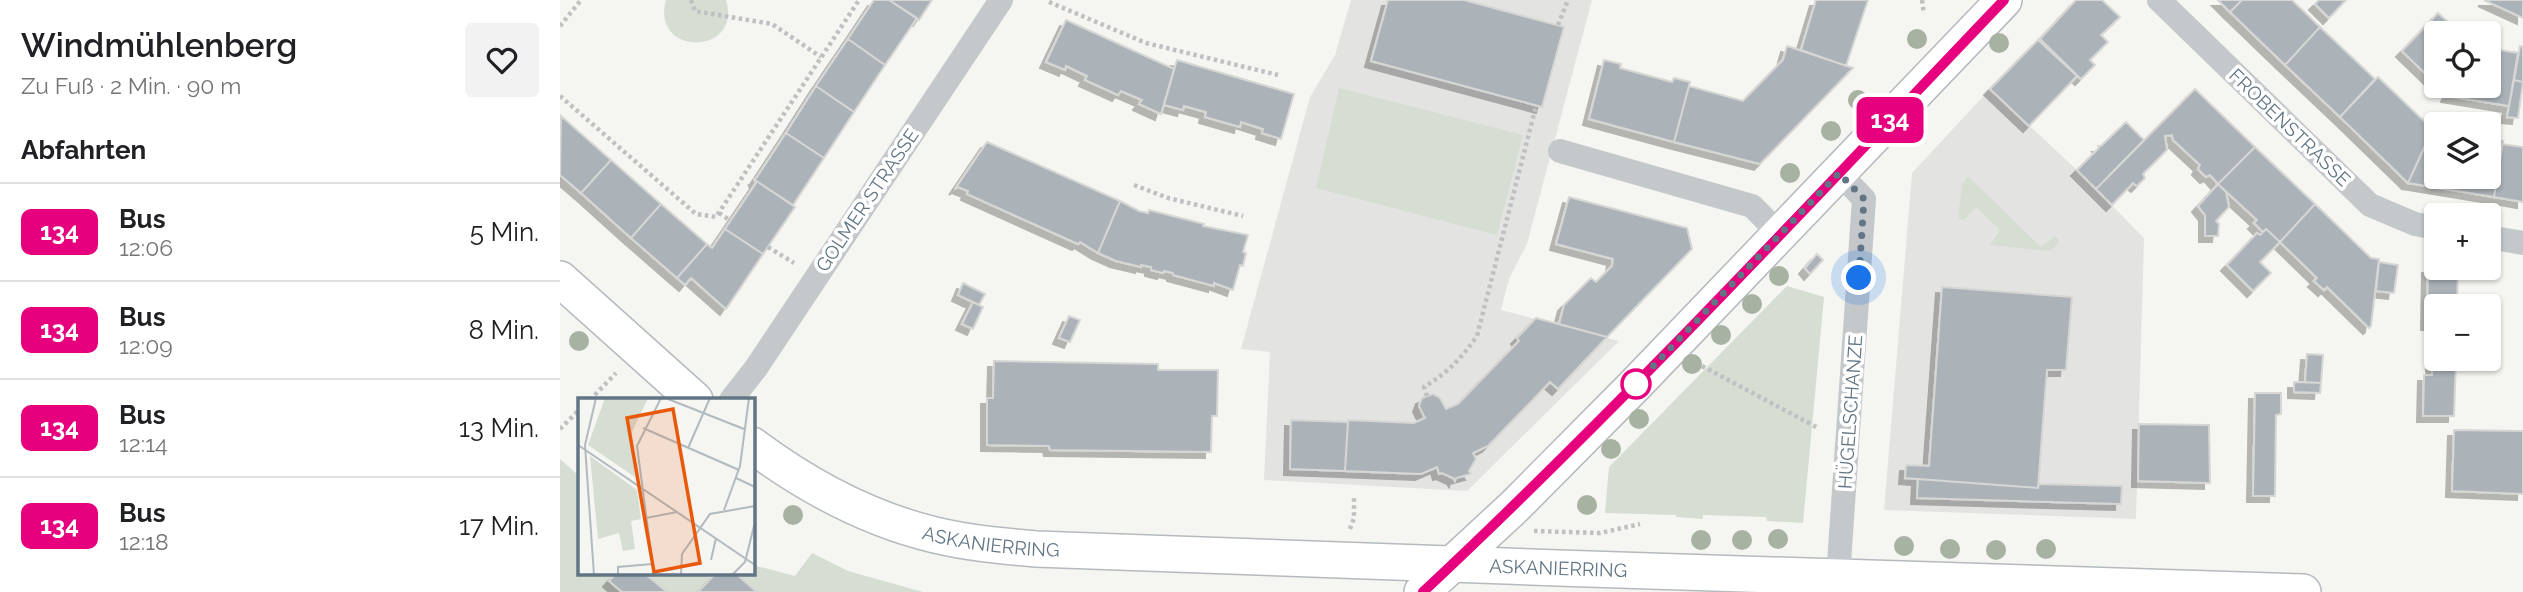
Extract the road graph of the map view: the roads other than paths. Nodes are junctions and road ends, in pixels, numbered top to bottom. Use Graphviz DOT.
graph roads {
  1 [pos="1001,0"];
  2 [pos="2004,0"];
  3 [pos="2159,0"];
  4 [pos="1560,151"];
  5 [pos="1839,173"];
  6 [pos="2424,226"];
  7 [pos="1780,234"];
  8 [pos="2501,239"];
  9 [pos="2523,243"];
  10 [pos="560,279"];
  11 [pos="693,398"];
  12 [pos="734,398"];
  13 [pos="754,446"];
  14 [pos="1453,564"];
  15 [pos="1838,577"];
  16 [pos="1422,592"];
  17 [pos="2303,592"];
  1 -- 12 [label="street, GOLMER STRASSE"];
  2 -- 5 [label="main road"];
  3 -- 6 [label="street, FROBENSTRASSE"];
  4 -- 7 [label="street"];
  5 -- 7 [label="main road"];
  5 -- 15 [label="street, HÜGELSCHANZE"];
  7 -- 14 [label="main road"];
  8 -- 9 [label="street"];
  10 -- 11 [label="main road"];
  13 -- 14 [label="main road, ASKANIERRING"];
  14 -- 15 [label="main road, ASKANIERRING"];
  14 -- 16 [label="main road"];
  15 -- 17 [label="main road, ASKANIERRING"];
}
